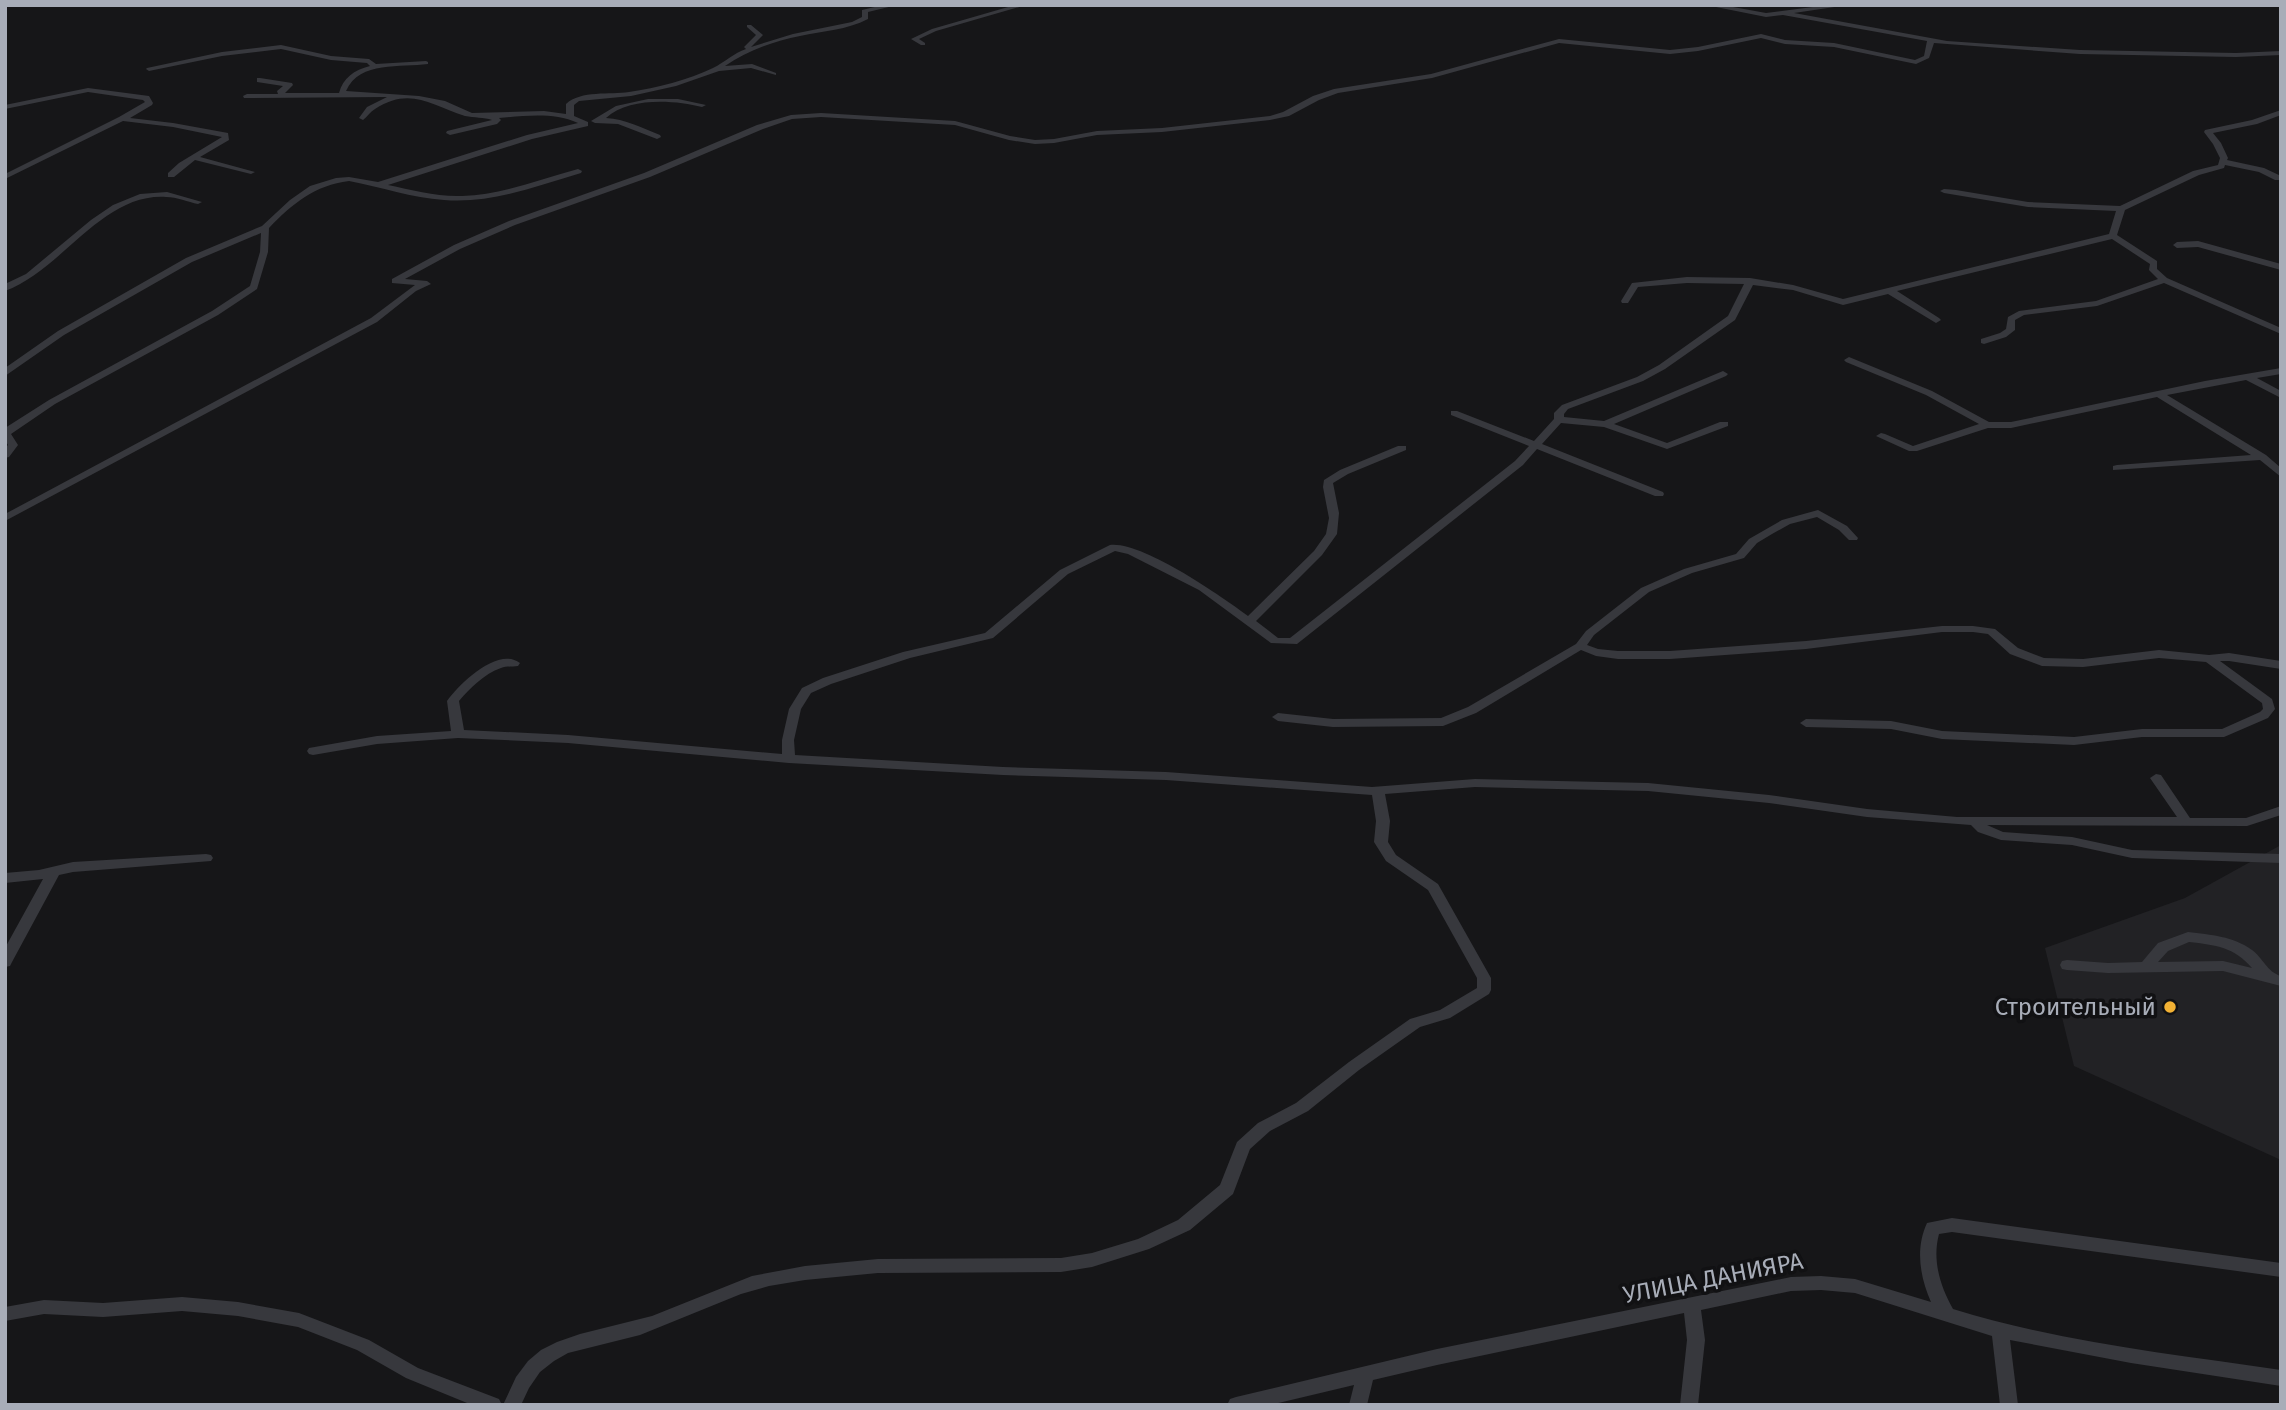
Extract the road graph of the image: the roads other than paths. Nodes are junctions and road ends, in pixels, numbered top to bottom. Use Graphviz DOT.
graph roads {
  1 [pos="894,5"];
  2 [pos="1024,5"];
  3 [pos="1709,5"];
  4 [pos="1845,5"];
  5 [pos="1786,14"];
  6 [pos="749,26"];
  7 [pos="1931,40"];
  8 [pos="923,44"];
  9 [pos="2281,53"];
  10 [pos="738,54"];
  11 [pos="426,63"];
  12 [pos="361,66"];
  13 [pos="374,66"];
  14 [pos="149,69"];
  15 [pos="717,69"];
  16 [pos="774,74"];
  17 [pos="260,80"];
  18 [pos="670,85"];
  19 [pos="688,89"];
  20 [pos="157,94"];
  21 [pos="349,95"];
  22 [pos="247,96"];
  23 [pos="282,96"];
  24 [pos="398,96"];
  25 [pos="146,97"];
  26 [pos="702,105"];
  27 [pos="5,107"];
  28 [pos="2281,112"];
  29 [pos="493,116"];
  30 [pos="570,117"];
  31 [pos="363,118"];
  32 [pos="122,119"];
  33 [pos="599,120"];
  34 [pos="584,125"];
  35 [pos="450,133"];
  36 [pos="657,137"];
  37 [pos="195,158"];
  38 [pos="2224,162"];
  39 [pos="578,171"];
  40 [pos="251,172"];
  41 [pos="171,175"];
  42 [pos="5,177"];
  43 [pos="2278,178"];
  44 [pos="380,184"];
  45 [pos="1944,191"];
  46 [pos="198,202"];
  47 [pos="2121,209"];
  48 [pos="265,228"];
  49 [pos="2113,236"];
  50 [pos="2177,245"];
  51 [pos="2281,267"];
  52 [pos="1750,281"];
  53 [pos="2164,281"];
  54 [pos="9,288"];
  55 [pos="1890,291"];
  56 [pos="1625,301"];
  57 [pos="1936,320"];
  58 [pos="2281,331"];
  59 [pos="1984,341"];
  60 [pos="1849,360"];
  61 [pos="2279,369"];
  62 [pos="5,373"];
  63 [pos="1723,374"];
  64 [pos="2246,376"];
  65 [pos="2161,395"];
  66 [pos="2281,395"];
  67 [pos="1454,413"];
  68 [pos="1559,419"];
  69 [pos="1605,424"];
  70 [pos="1724,424"];
  71 [pos="1987,425"];
  72 [pos="6,432"];
  73 [pos="1881,436"];
  74 [pos="1537,446"];
  75 [pos="1402,448"];
  76 [pos="5,454"];
  77 [pos="2262,457"];
  78 [pos="2117,468"];
  79 [pos="2281,474"];
  80 [pos="1659,494"];
  81 [pos="5,518"];
  82 [pos="1853,538"];
  83 [pos="1247,622"];
  84 [pos="1580,646"];
  85 [pos="2209,659"];
  86 [pos="514,663"];
  87 [pos="2281,664"];
  88 [pos="1278,717"];
  89 [pos="1806,723"];
  90 [pos="458,734"];
  91 [pos="313,751"];
  92 [pos="789,759"];
  93 [pos="2156,778"];
  94 [pos="1378,790"];
  95 [pos="2281,810"];
  96 [pos="2186,821"];
  97 [pos="1975,822"];
  98 [pos="206,858"];
  99 [pos="2281,859"];
  100 [pos="54,871"];
  101 [pos="5,878"];
  102 [pos="5,962"];
  103 [pos="2067,965"];
  104 [pos="2146,967"];
  105 [pos="2275,980"];
  106 [pos="2281,1270"];
  107 [pos="1692,1305"];
  108 [pos="1946,1312"];
  109 [pos="5,1314"];
  110 [pos="2000,1331"];
  111 [pos="1365,1374"];
  112 [pos="2281,1378"];
  113 [pos="494,1405"];
  114 [pos="512,1405"];
  115 [pos="1236,1405"];
  116 [pos="1358,1405"];
  117 [pos="1689,1405"];
  118 [pos="2010,1405"];
  1 -- 10 [label="street"];
  2 -- 8 [label="street"];
  3 -- 5 [label="street"];
  4 -- 5 [label="street"];
  5 -- 7 [label="street"];
  6 -- 10 [label="street"];
  7 -- 9 [label="street"];
  7 -- 81 [label="street"];
  10 -- 15 [label="street"];
  11 -- 13 [label="street"];
  12 -- 13 [label="street"];
  13 -- 14 [label="street"];
  13 -- 21 [label="street"];
  15 -- 16 [label="street"];
  15 -- 18 [label="street"];
  17 -- 23 [label="street"];
  18 -- 19 [label="street"];
  18 -- 30 [label="street"];
  20 -- 25 [label="street"];
  21 -- 23 [label="street"];
  21 -- 24 [label="street"];
  22 -- 23 [label="street"];
  24 -- 29 [label="street"];
  24 -- 31 [label="street"];
  25 -- 27 [label="street"];
  25 -- 32 [label="street"];
  26 -- 33 [label="street"];
  28 -- 38 [label="street"];
  29 -- 30 [label="street"];
  29 -- 35 [label="street"];
  30 -- 34 [label="street"];
  32 -- 37 [label="street"];
  32 -- 42 [label="street"];
  33 -- 34 [label="street"];
  33 -- 36 [label="street"];
  34 -- 44 [label="street"];
  37 -- 40 [label="street"];
  37 -- 41 [label="street"];
  38 -- 43 [label="street"];
  38 -- 47 [label="street"];
  39 -- 44 [label="street"];
  44 -- 48 [label="street"];
  45 -- 47 [label="street"];
  46 -- 54 [label="street"];
  47 -- 49 [label="street"];
  48 -- 62 [label="street"];
  48 -- 72 [label="street"];
  49 -- 53 [label="street"];
  49 -- 55 [label="street"];
  50 -- 51 [label="street"];
  52 -- 55 [label="street"];
  52 -- 56 [label="street"];
  52 -- 68 [label="street"];
  53 -- 58 [label="street"];
  53 -- 59 [label="street"];
  55 -- 57 [label="street"];
  60 -- 71 [label="street"];
  61 -- 64 [label="street"];
  63 -- 69 [label="street"];
  64 -- 65 [label="street"];
  64 -- 66 [label="street"];
  65 -- 71 [label="street"];
  65 -- 77 [label="street"];
  67 -- 74 [label="street"];
  68 -- 69 [label="street"];
  68 -- 74 [label="street"];
  69 -- 70 [label="street"];
  71 -- 73 [label="street"];
  72 -- 76 [label="street"];
  74 -- 80 [label="street"];
  74 -- 83 [label="street"];
  75 -- 83 [label="street"];
  77 -- 78 [label="street"];
  77 -- 79 [label="street"];
  82 -- 84 [label="street"];
  83 -- 92 [label="street"];
  84 -- 85 [label="street"];
  84 -- 88 [label="street"];
  85 -- 87 [label="street"];
  85 -- 89 [label="street"];
  86 -- 90 [label="street"];
  90 -- 91 [label="street"];
  90 -- 92 [label="street"];
  92 -- 94 [label="street"];
  93 -- 96 [label="street"];
  94 -- 97 [label="street"];
  94 -- 114 [label="street"];
  95 -- 96 [label="street"];
  96 -- 97 [label="street"];
  97 -- 99 [label="street"];
  98 -- 100 [label="street"];
  100 -- 101 [label="street"];
  100 -- 102 [label="street"];
  103 -- 104 [label="street"];
  104 -- 105 [label="street"];
  104 -- 105 [label="street"];
  106 -- 108 [label="street"];
  107 -- 108 [label="street, УЛИЦА ДАНИЯРА"];
  107 -- 111 [label="street, УЛИЦА ДАНИЯРА"];
  107 -- 117 [label="street"];
  108 -- 110 [label="street, УЛИЦА ДАНИЯРА"];
  109 -- 113 [label="street"];
  110 -- 112 [label="street, УЛИЦА ДАНИЯРА"];
  110 -- 118 [label="street"];
  111 -- 115 [label="street, УЛИЦА ДАНИЯРА"];
  111 -- 116 [label="street"];
}
